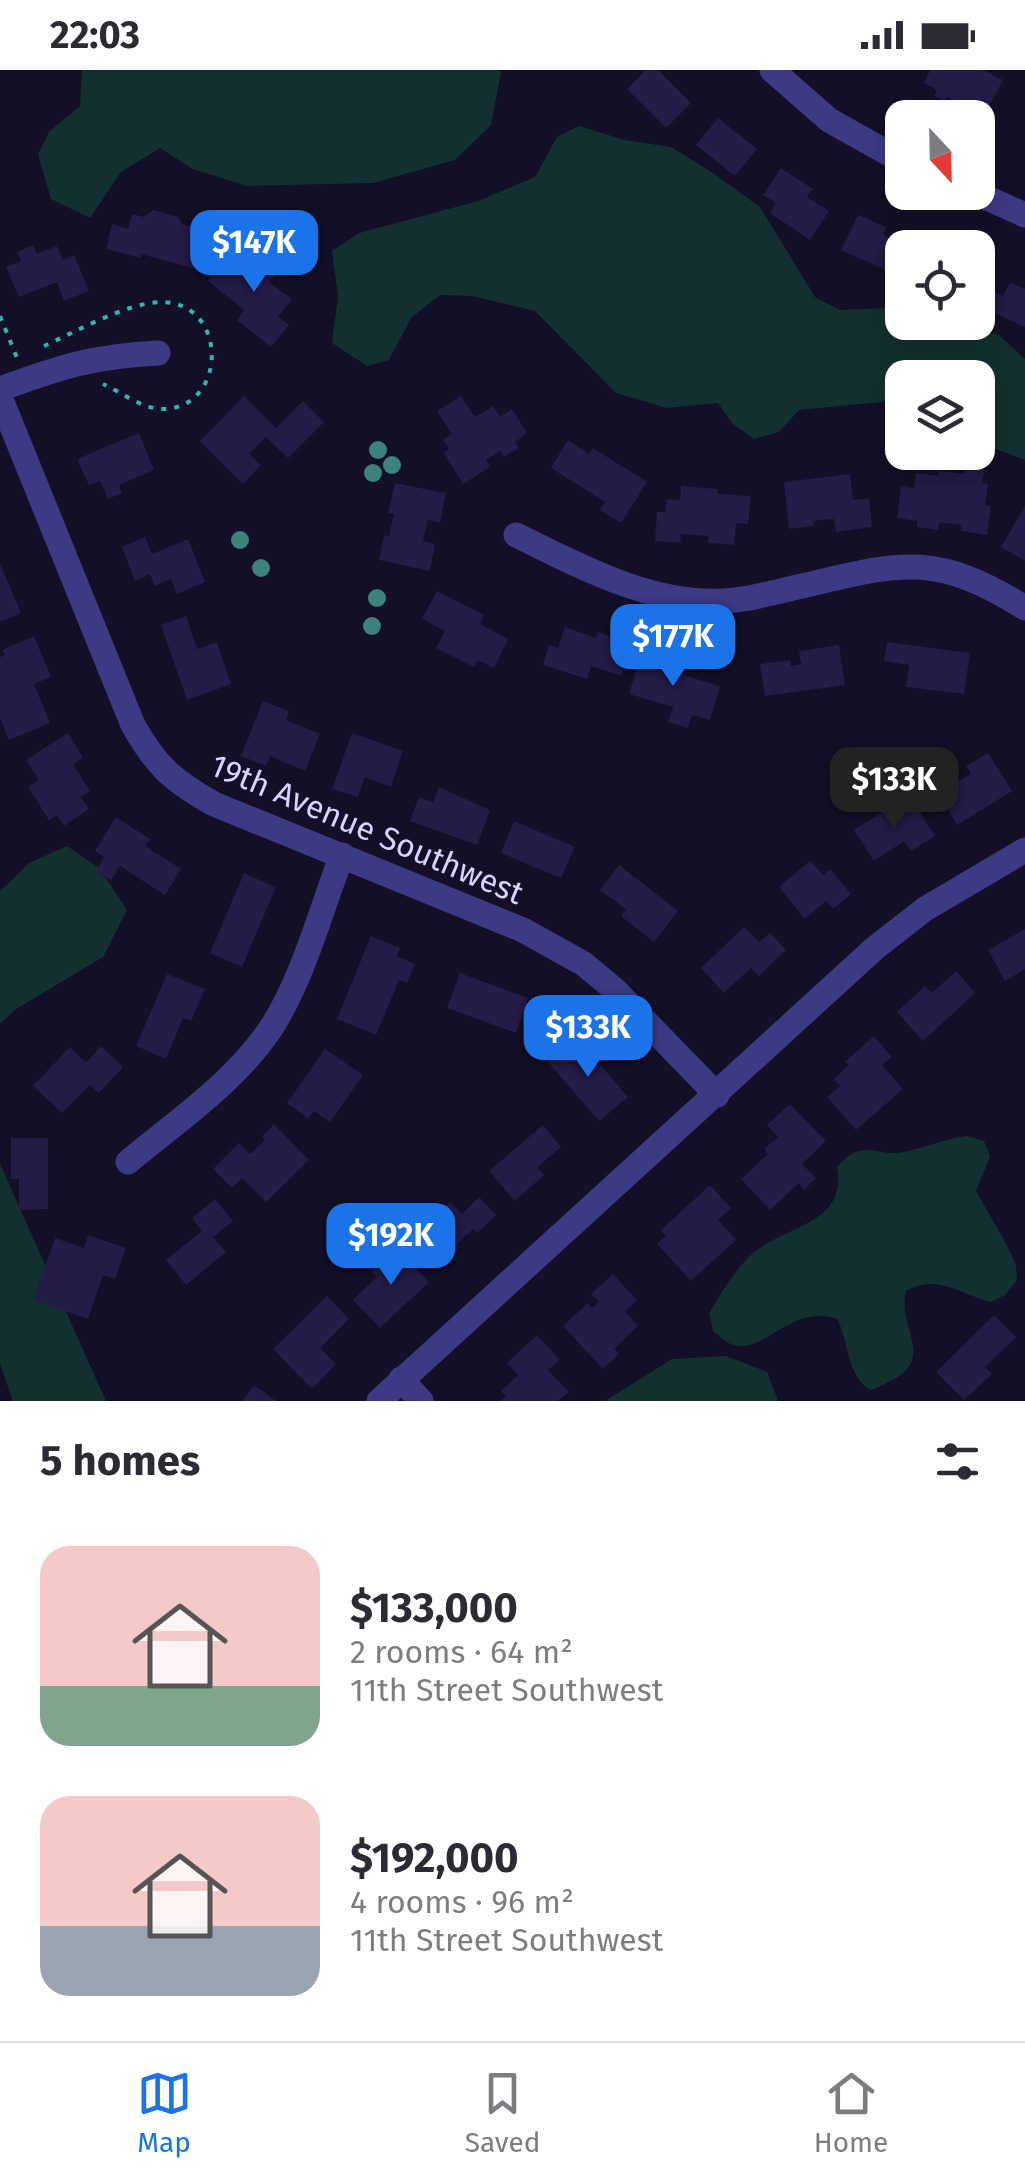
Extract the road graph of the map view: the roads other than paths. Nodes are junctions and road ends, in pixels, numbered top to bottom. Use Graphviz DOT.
graph roads {
  1 [pos="772,70"];
  2 [pos="885,151"];
  3 [pos="995,202"];
  4 [pos="1025,216"];
  5 [pos="158,353"];
  6 [pos="0,389"];
  7 [pos="0,397"];
  8 [pos="516,535"];
  9 [pos="1025,608"];
  10 [pos="1025,850"];
  11 [pos="342,855"];
  12 [pos="717,1095"];
  13 [pos="128,1162"];
  14 [pos="401,1380"];
  15 [pos="379,1401"];
  16 [pos="421,1401"];
  1 -- 2 [label="street"];
  3 -- 4 [label="street"];
  5 -- 6 [label="street"];
  7 -- 11 [label="street, 19th Avenue Southwest"];
  8 -- 9 [label="street"];
  10 -- 12 [label="street"];
  11 -- 12 [label="street, 19th Avenue Southwest"];
  11 -- 13 [label="street"];
  12 -- 14 [label="street"];
  14 -- 15 [label="street"];
  14 -- 16 [label="street"];
}
